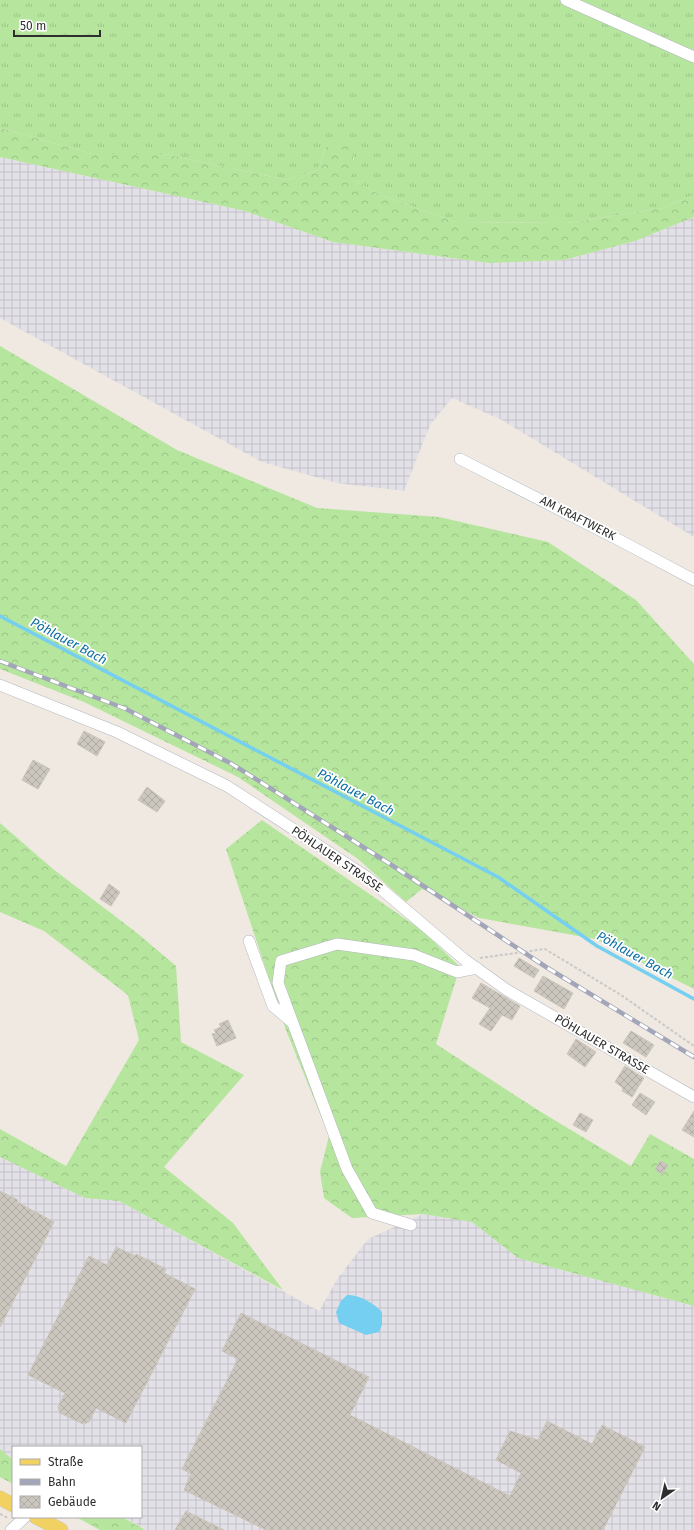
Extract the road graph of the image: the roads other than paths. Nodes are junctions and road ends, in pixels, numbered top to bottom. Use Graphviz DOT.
graph roads {
  1 [pos="566,0"];
  2 [pos="694,57"];
  3 [pos="460,459"];
  4 [pos="694,580"];
  5 [pos="0,684"];
  6 [pos="249,941"];
  7 [pos="477,968"];
  8 [pos="293,1023"];
  9 [pos="694,1097"];
  10 [pos="411,1225"];
  11 [pos="0,1498"];
  12 [pos="12,1504"];
  13 [pos="24,1518"];
  14 [pos="38,1518"];
  15 [pos="11,1530"];
  16 [pos="61,1530"];
  1 -- 2 [label="street"];
  3 -- 4 [label="street, AM KRAFTWERK"];
  5 -- 7 [label="street, PÖHLAUER STRASSE"];
  6 -- 8 [label="street"];
  7 -- 8 [label="street"];
  7 -- 9 [label="street, PÖHLAUER STRASSE"];
  8 -- 10 [label="street"];
  11 -- 12 [label="main road"];
  13 -- 15 [label="street"];
  14 -- 16 [label="main road"];
}
